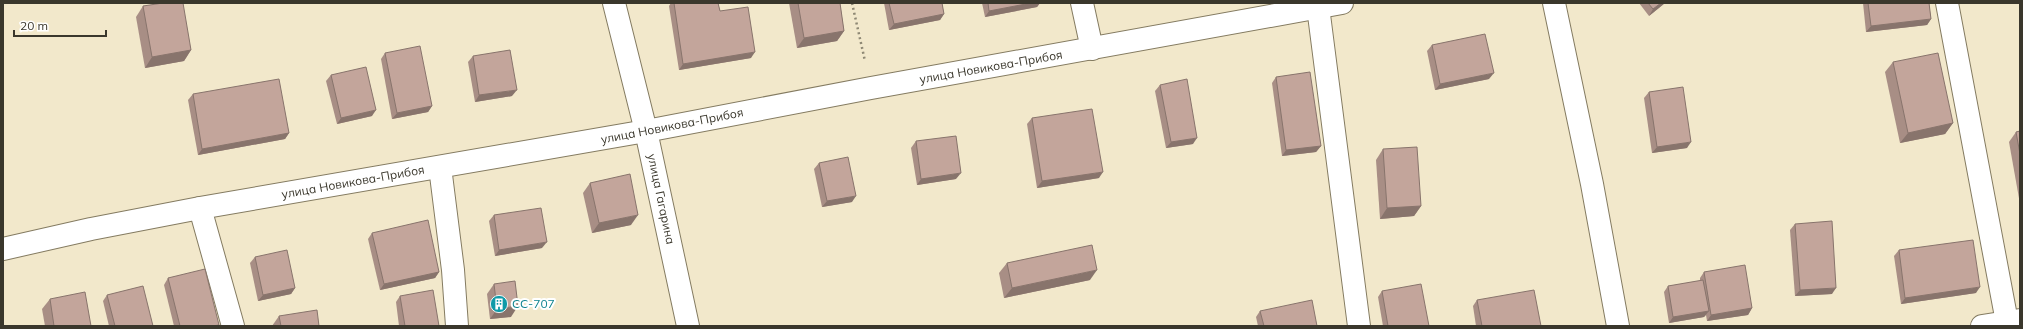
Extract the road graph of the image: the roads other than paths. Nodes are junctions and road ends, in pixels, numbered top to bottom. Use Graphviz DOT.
graph roads {
  1 [pos="614,3"];
  2 [pos="1082,3"];
  3 [pos="1342,3"];
  4 [pos="1554,3"];
  5 [pos="1947,3"];
  6 [pos="1318,7"];
  7 [pos="1092,49"];
  8 [pos="646,131"];
  9 [pos="440,167"];
  10 [pos="200,208"];
  11 [pos="3,249"];
  12 [pos="2013,321"];
  13 [pos="233,326"];
  14 [pos="458,326"];
  15 [pos="688,326"];
  16 [pos="1359,326"];
  17 [pos="1618,326"];
  18 [pos="1982,326"];
  1 -- 8 [label="street, улица Гагарина"];
  2 -- 7 [label="street"];
  3 -- 6 [label="street, улица Новикова-Прибоя"];
  4 -- 17 [label="street"];
  5 -- 12 [label="street"];
  6 -- 7 [label="street, улица Новикова-Прибоя"];
  6 -- 16 [label="street"];
  7 -- 8 [label="street, улица Новикова-Прибоя"];
  8 -- 9 [label="street, улица Новикова-Прибоя"];
  8 -- 15 [label="street, улица Гагарина"];
  9 -- 10 [label="street, улица Новикова-Прибоя"];
  9 -- 14 [label="street"];
  10 -- 11 [label="street, улица Новикова-Прибоя"];
  10 -- 13 [label="street"];
  12 -- 18 [label="street"];
}
